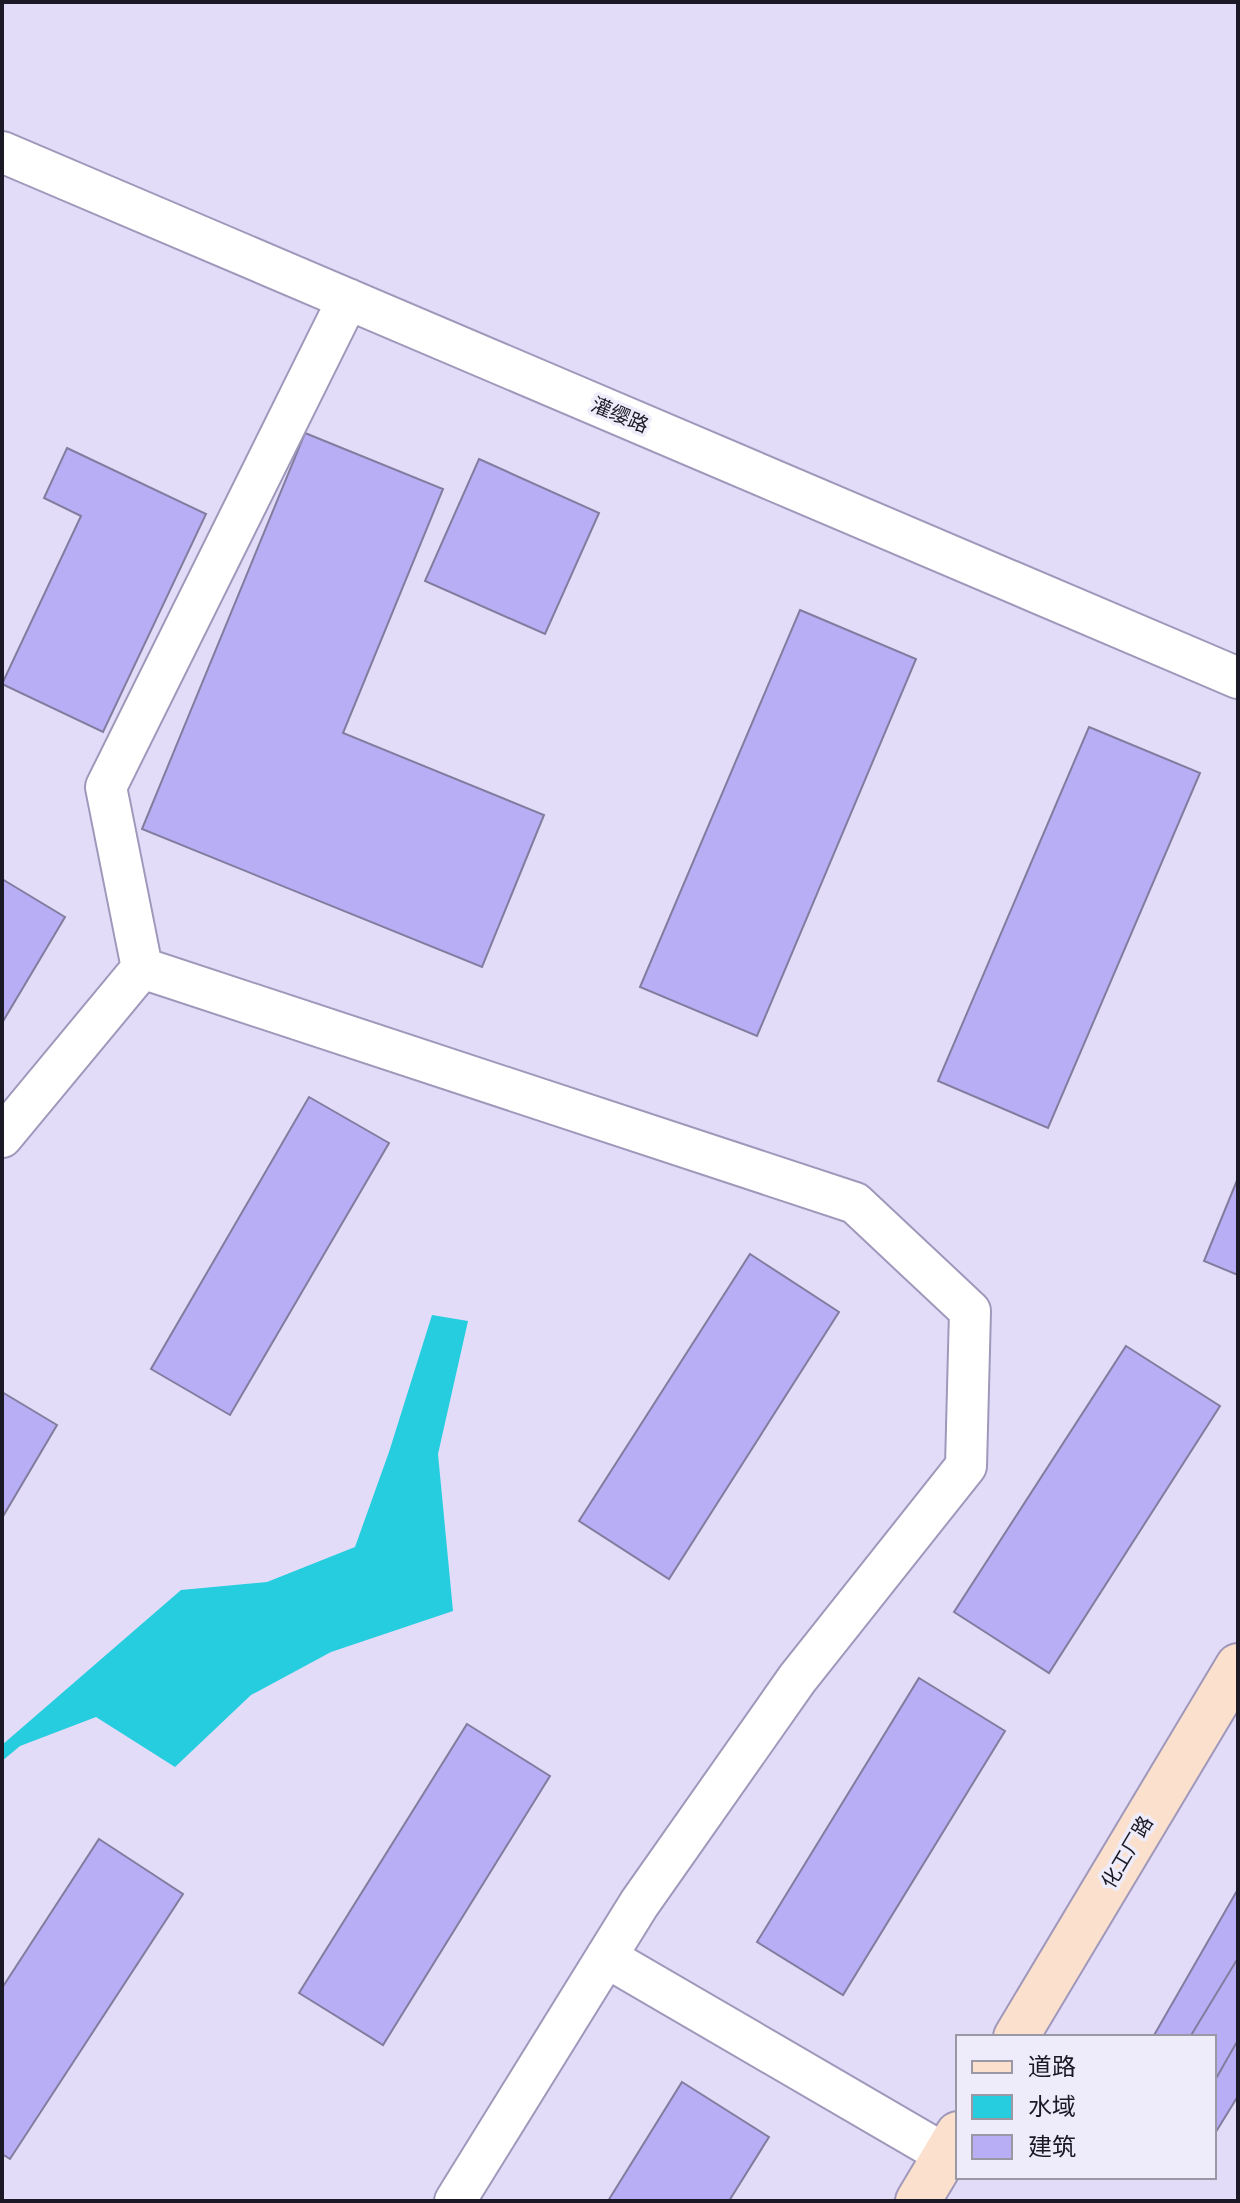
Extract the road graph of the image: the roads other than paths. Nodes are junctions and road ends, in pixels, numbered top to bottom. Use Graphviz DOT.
graph roads {
  1 [pos="2,152"];
  2 [pos="348,299"];
  3 [pos="1238,678"];
  4 [pos="142,968"];
  5 [pos="2,1137"];
  6 [pos="1238,1666"];
  7 [pos="606,1957"];
  8 [pos="1017,2035"];
  9 [pos="952,2145"];
  10 [pos="455,2201"];
  11 [pos="918,2201"];
  1 -- 2 [label="street, 灌缨路"];
  2 -- 3 [label="street, 灌缨路"];
  2 -- 4 [label="street"];
  4 -- 5 [label="street"];
  4 -- 7 [label="street"];
  6 -- 8 [label="street, 化工厂路"];
  7 -- 9 [label="street"];
  7 -- 10 [label="street"];
  9 -- 11 [label="street"];
}
